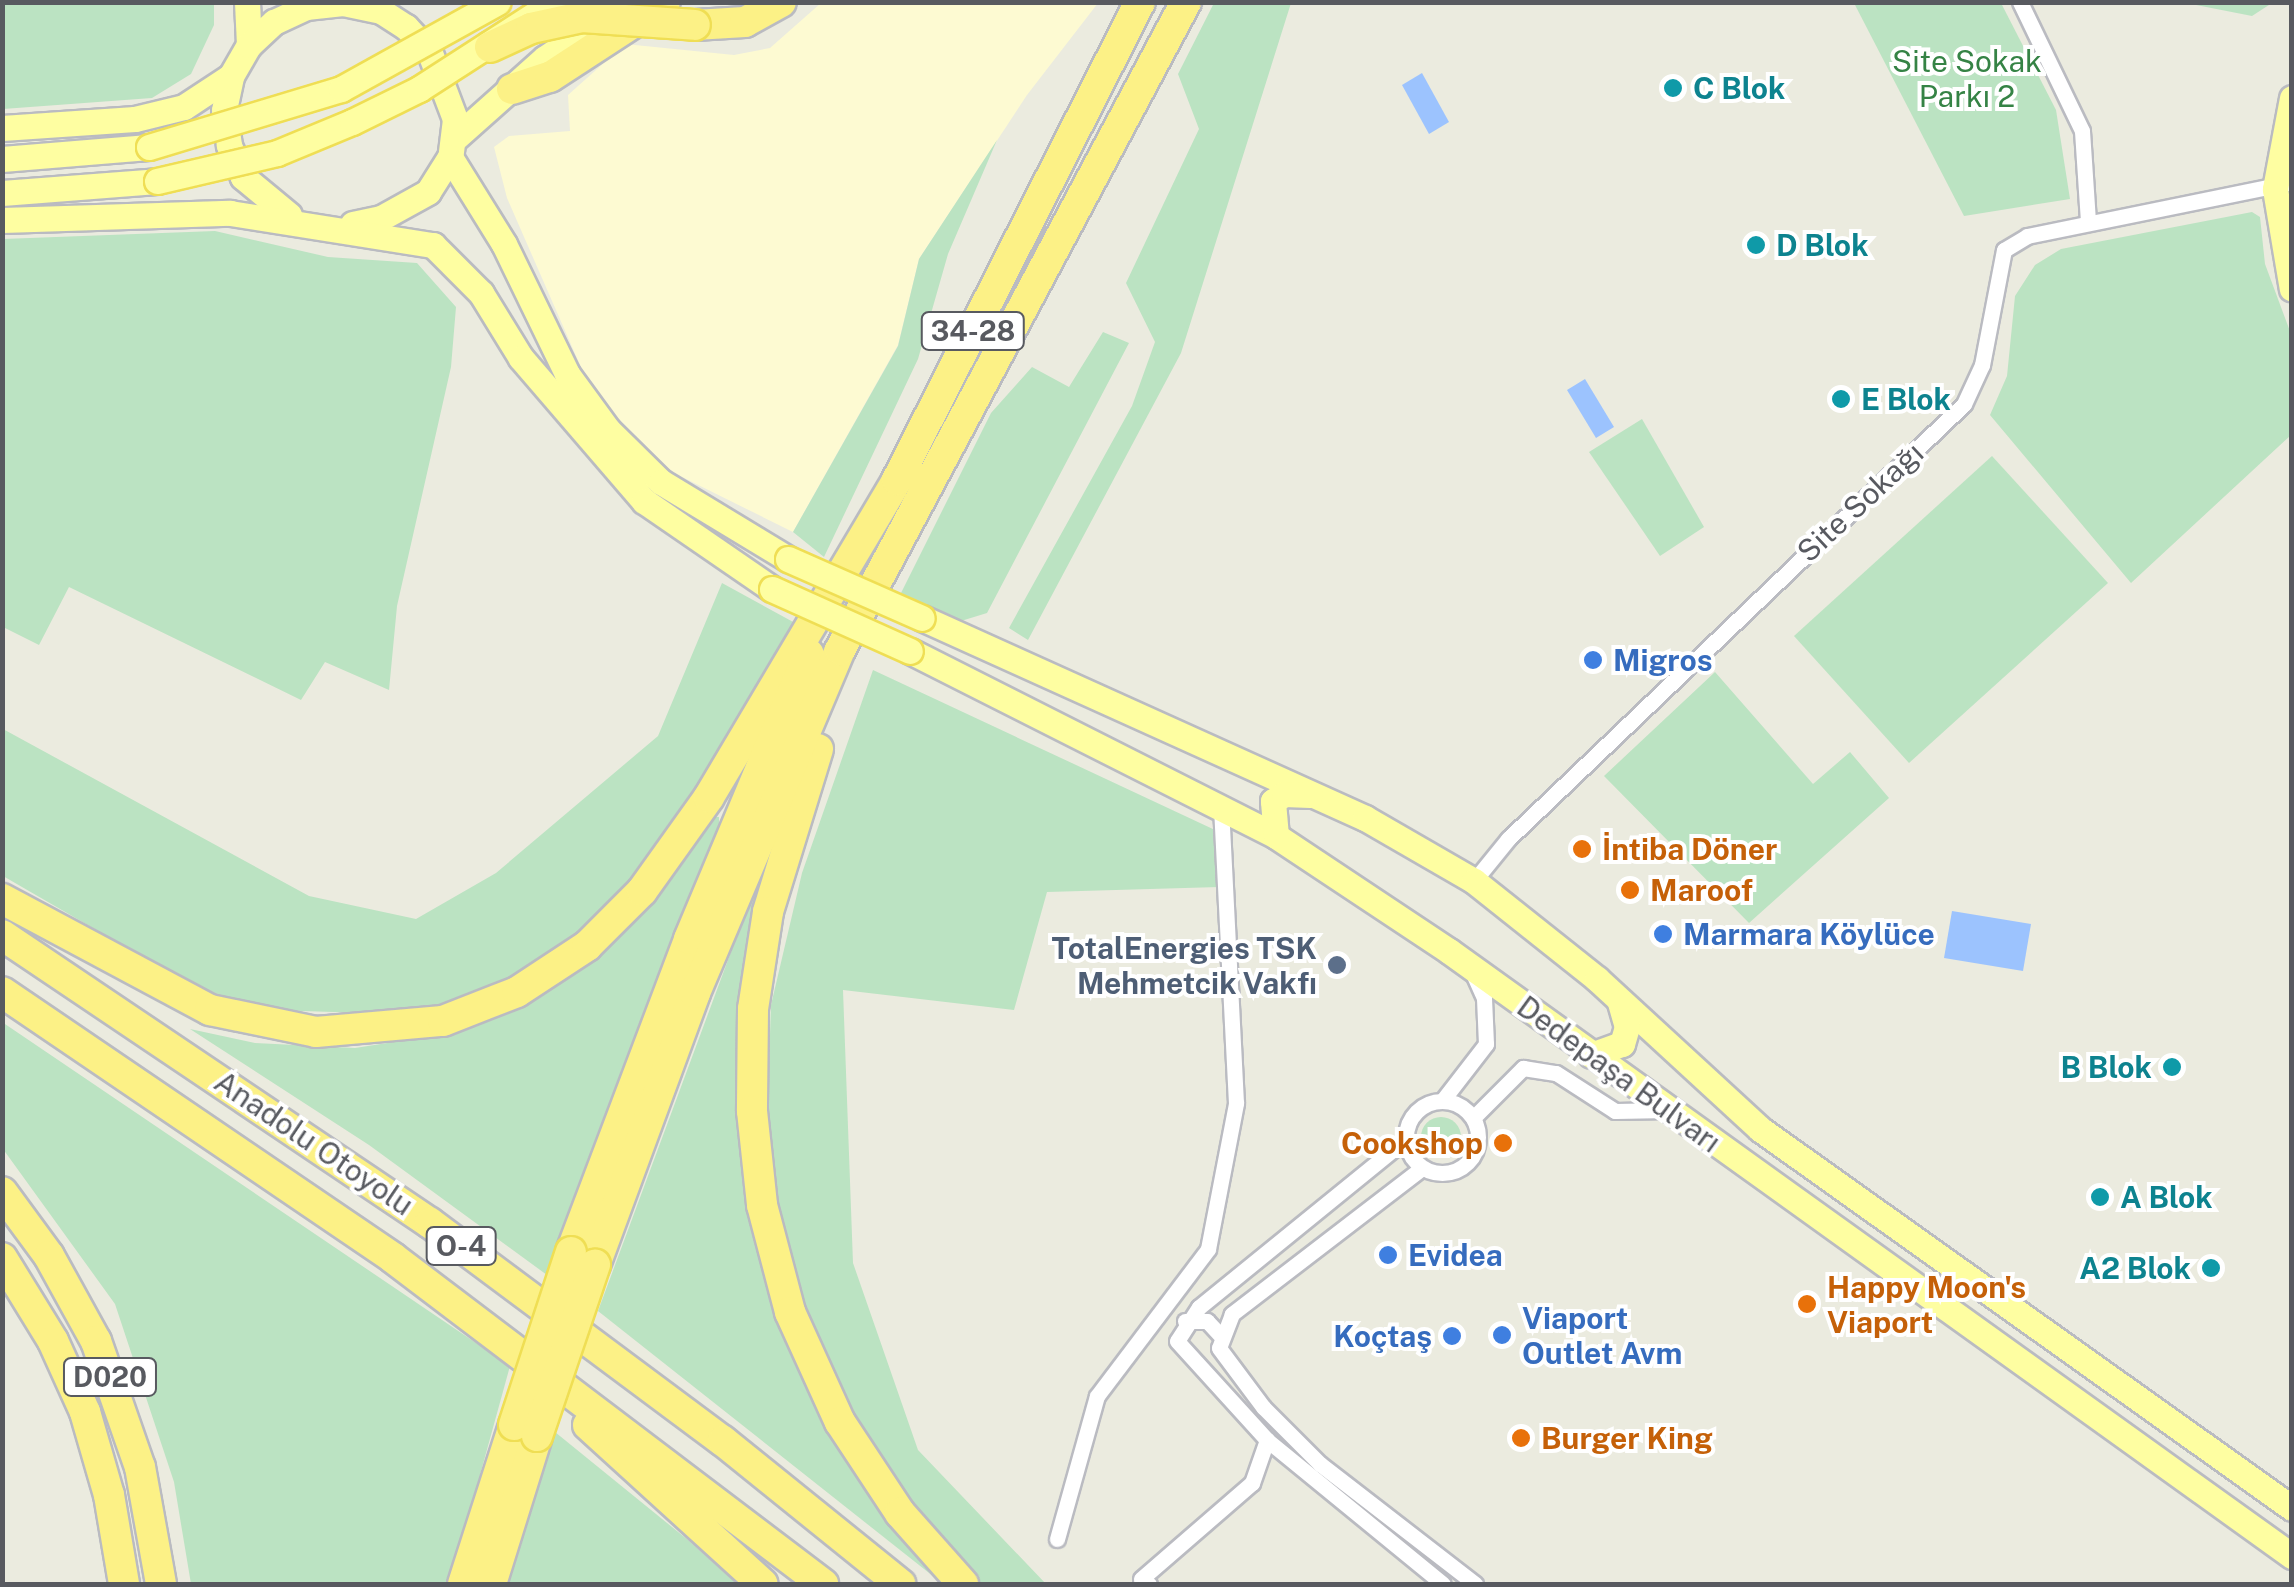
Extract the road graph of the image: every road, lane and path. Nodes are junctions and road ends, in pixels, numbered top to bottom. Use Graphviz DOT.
graph roads {
  1 [pos="247,2"];
  2 [pos="488,2"];
  3 [pos="498,2"];
  4 [pos="554,2"];
  5 [pos="628,2"];
  6 [pos="665,2"];
  7 [pos="781,2"];
  8 [pos="1140,2"];
  9 [pos="1186,2"];
  10 [pos="2020,2"];
  11 [pos="343,3"];
  12 [pos="392,7"];
  13 [pos="459,24"];
  14 [pos="248,46"];
  15 [pos="490,47"];
  16 [pos="231,76"];
  17 [pos="512,89"];
  18 [pos="2292,98"];
  19 [pos="2,128"];
  20 [pos="452,148"];
  21 [pos="2,159"];
  22 [pos="2283,183"];
  23 [pos="2,193"];
  24 [pos="2,220"];
  25 [pos="298,220"];
  26 [pos="2088,222"];
  27 [pos="332,226"];
  28 [pos="2292,290"];
  29 [pos="863,533"];
  30 [pos="900,542"];
  31 [pos="1316,795"];
  32 [pos="1221,806"];
  33 [pos="1276,836"];
  34 [pos="1474,882"];
  35 [pos="2,899"];
  36 [pos="2,934"];
  37 [pos="1469,965"];
  38 [pos="2,992"];
  39 [pos="1620,1002"];
  40 [pos="1591,1055"];
  41 [pos="1442,1101"];
  42 [pos="1668,1110"];
  43 [pos="1473,1118"];
  44 [pos="1406,1139"];
  45 [pos="1422,1168"];
  46 [pos="2,1192"];
  47 [pos="2,1258"];
  48 [pos="583,1258"];
  49 [pos="1185,1321"];
  50 [pos="492,1334"];
  51 [pos="1220,1341"];
  52 [pos="1193,1361"];
  53 [pos="526,1430"];
  54 [pos="1267,1440"];
  55 [pos="2292,1508"];
  56 [pos="1057,1539"];
  57 [pos="2292,1556"];
  58 [pos="124,1584"];
  59 [pos="161,1584"];
  60 [pos="463,1584"];
  61 [pos="491,1584"];
  62 [pos="763,1584"];
  63 [pos="823,1584"];
  64 [pos="900,1584"];
  65 [pos="964,1584"];
  66 [pos="1149,1584"];
  67 [pos="1443,1584"];
  68 [pos="1475,1584"];
  1 -- 14 [label="main road"];
  2 -- 13 [label="highway, bridge"];
  3 -- 13 [label="main road, bridge"];
  4 -- 15 [label="main road, bridge"];
  5 -- 17 [label="main road"];
  6 -- 17 [label="highway"];
  7 -- 15 [label="highway, bridge"];
  8 -- 29 [label="highway, 34-28"];
  9 -- 30 [label="highway, 34-28"];
  10 -- 26 [label="street"];
  11 -- 12 [label="main road"];
  11 -- 14 [label="main road"];
  12 -- 20 [label="main road"];
  13 -- 21 [label="main road, bridge"];
  14 -- 16 [label="main road"];
  15 -- 23 [label="main road, bridge"];
  16 -- 19 [label="main road"];
  16 -- 25 [label="main road"];
  17 -- 20 [label="main road"];
  18 -- 22 [label="main road"];
  20 -- 27 [label="main road"];
  20 -- 31 [label="main road, Dedepaşa Bulvarı, bridge"];
  22 -- 26 [label="street, Site Sokağı"];
  22 -- 28 [label="main road"];
  24 -- 25 [label="main road"];
  25 -- 27 [label="main road"];
  26 -- 34 [label="street, Site Sokağı"];
  27 -- 32 [label="main road, Dedepaşa Bulvarı, bridge"];
  29 -- 35 [label="highway"];
  29 -- 48 [label="highway"];
  30 -- 48 [label="highway"];
  30 -- 65 [label="highway"];
  31 -- 33 [label="main road"];
  31 -- 34 [label="main road, Dedepaşa Bulvarı"];
  32 -- 33 [label="main road, Dedepaşa Bulvarı"];
  32 -- 56 [label="street"];
  33 -- 37 [label="main road, Dedepaşa Bulvarı"];
  34 -- 39 [label="main road, Dedepaşa Bulvarı"];
  36 -- 64 [label="highway, Anadolu Otoyolu / O-4"];
  37 -- 40 [label="main road, Dedepaşa Bulvarı"];
  37 -- 41 [label="street"];
  38 -- 50 [label="highway, Anadolu Otoyolu / O-4"];
  39 -- 40 [label="main road"];
  39 -- 55 [label="main road, Dedepaşa Bulvarı"];
  40 -- 42 [label="main road, Dedepaşa Bulvarı"];
  41 -- 43 [label="street"];
  41 -- 44 [label="street"];
  42 -- 43 [label="street"];
  42 -- 57 [label="main road, Dedepaşa Bulvarı"];
  43 -- 45 [label="street"];
  44 -- 45 [label="street"];
  44 -- 49 [label="street"];
  45 -- 51 [label="street"];
  46 -- 59 [label="highway, D020"];
  47 -- 58 [label="highway, D020"];
  48 -- 53 [label="highway, bridge"];
  49 -- 51 [label="street"];
  49 -- 52 [label="street"];
  50 -- 62 [label="highway"];
  50 -- 63 [label="highway, Anadolu Otoyolu / O-4"];
  51 -- 52 [label="street"];
  51 -- 68 [label="street"];
  52 -- 54 [label="street"];
  53 -- 60 [label="highway"];
  53 -- 61 [label="highway"];
  54 -- 66 [label="street"];
  54 -- 67 [label="street"];
}
